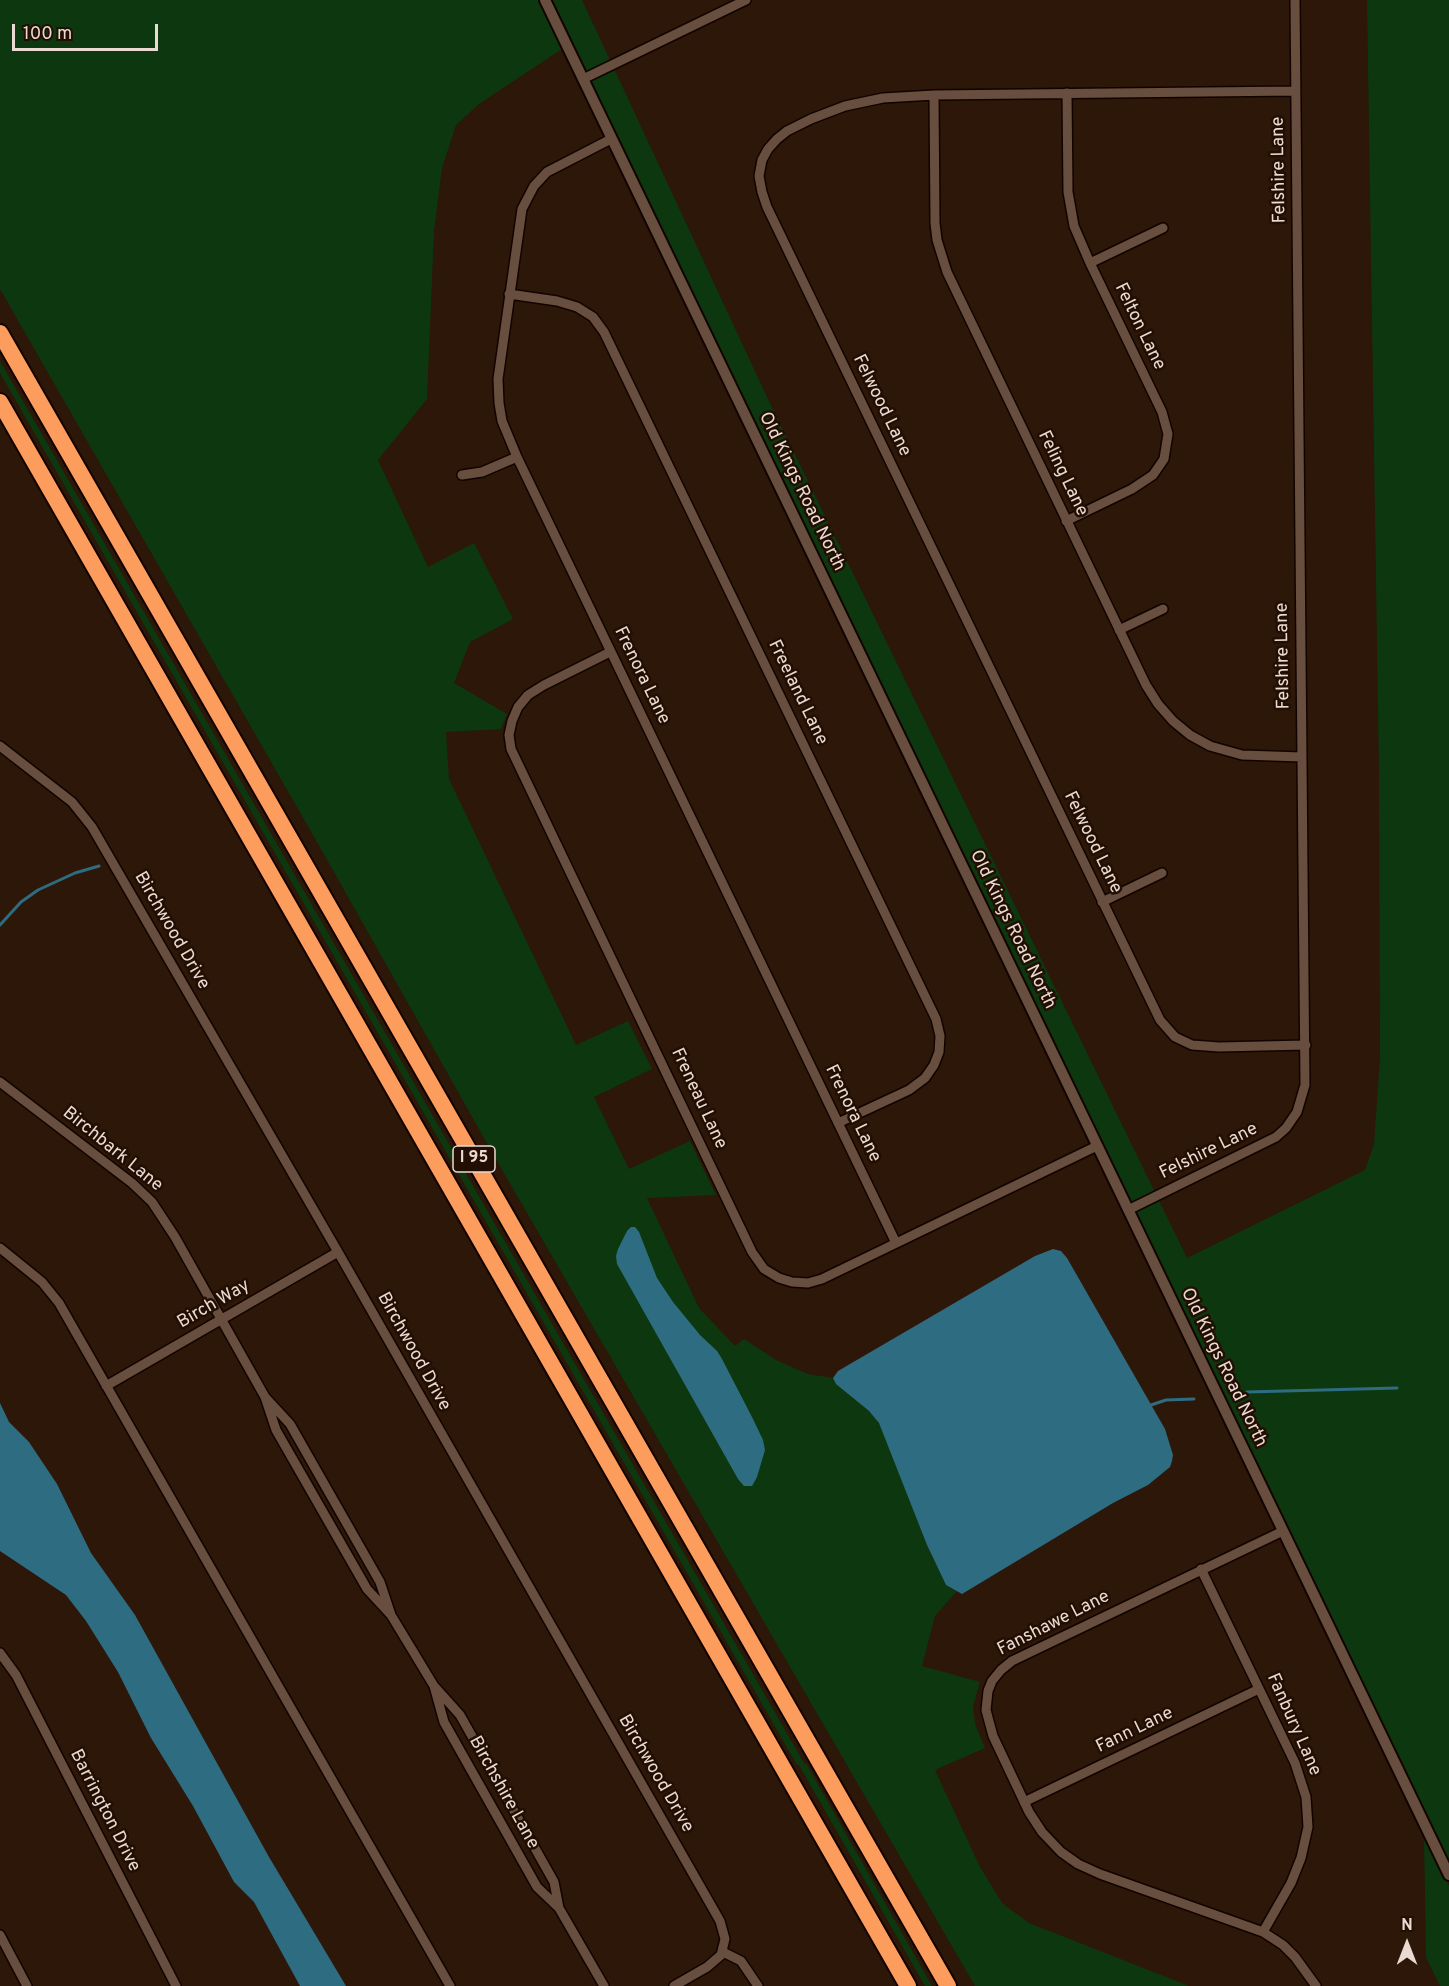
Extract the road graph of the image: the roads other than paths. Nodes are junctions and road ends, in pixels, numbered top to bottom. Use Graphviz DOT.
graph roads {
  1 [pos="545,0"];
  2 [pos="746,0"];
  3 [pos="1295,0"];
  4 [pos="583,79"];
  5 [pos="1295,91"];
  6 [pos="1067,93"];
  7 [pos="933,95"];
  8 [pos="611,139"];
  9 [pos="1163,228"];
  10 [pos="1090,263"];
  11 [pos="510,294"];
  12 [pos="0,333"];
  13 [pos="0,402"];
  14 [pos="517,457"];
  15 [pos="462,475"];
  16 [pos="1066,521"];
  17 [pos="1163,609"];
  18 [pos="1119,630"];
  19 [pos="610,652"];
  20 [pos="0,746"];
  21 [pos="1302,757"];
  22 [pos="1162,873"];
  23 [pos="1102,902"];
  24 [pos="1306,1045"];
  25 [pos="0,1082"];
  26 [pos="838,1123"];
  27 [pos="1097,1146"];
  28 [pos="1128,1210"];
  29 [pos="896,1243"];
  30 [pos="0,1248"];
  31 [pos="338,1252"];
  32 [pos="221,1321"];
  33 [pos="106,1386"];
  34 [pos="265,1397"];
  35 [pos="1283,1531"];
  36 [pos="1201,1569"];
  37 [pos="391,1615"];
  38 [pos="0,1653"];
  39 [pos="434,1686"];
  40 [pos="1259,1689"];
  41 [pos="1024,1802"];
  42 [pos="1449,1875"];
  43 [pos="559,1908"];
  44 [pos="1263,1932"];
  45 [pos="0,1935"];
  46 [pos="723,1952"];
  47 [pos="27,1986"];
  48 [pos="176,1986"];
  49 [pos="450,1986"];
  50 [pos="604,1986"];
  51 [pos="674,1986"];
  52 [pos="758,1986"];
  53 [pos="908,1986"];
  54 [pos="948,1986"];
  55 [pos="1316,1986"];
  1 -- 4 [label="street, Old Kings Road North"];
  2 -- 4 [label="street"];
  3 -- 5 [label="street, Felshire Lane"];
  4 -- 8 [label="street, Old Kings Road North"];
  5 -- 6 [label="street, Felwood Lane"];
  5 -- 21 [label="street, Felshire Lane"];
  6 -- 7 [label="street, Felwood Lane"];
  6 -- 10 [label="street, Felton Lane"];
  7 -- 16 [label="street, Feling Lane"];
  7 -- 23 [label="street, Felwood Lane"];
  8 -- 11 [label="street, Frenora Lane"];
  8 -- 27 [label="street, Old Kings Road North"];
  9 -- 10 [label="street"];
  10 -- 16 [label="street, Felton Lane"];
  11 -- 14 [label="street, Frenora Lane"];
  11 -- 26 [label="street, Freeland Lane"];
  12 -- 54 [label="highway, I 95"];
  13 -- 53 [label="highway, I 95"];
  14 -- 15 [label="street"];
  14 -- 19 [label="street, Frenora Lane"];
  16 -- 18 [label="street, Feling Lane"];
  17 -- 18 [label="street"];
  18 -- 21 [label="street, Feling Lane"];
  19 -- 26 [label="street, Frenora Lane"];
  19 -- 29 [label="street, Freneau Lane"];
  20 -- 31 [label="street, Birchwood Drive"];
  21 -- 24 [label="street, Felshire Lane"];
  22 -- 23 [label="street"];
  23 -- 24 [label="street, Felwood Lane"];
  24 -- 28 [label="street, Felshire Lane"];
  25 -- 32 [label="street, Birchbark Lane"];
  26 -- 29 [label="street, Frenora Lane"];
  27 -- 28 [label="street, Old Kings Road North"];
  27 -- 29 [label="street, Freneau Lane"];
  28 -- 35 [label="street, Old Kings Road North"];
  30 -- 33 [label="street"];
  31 -- 32 [label="street, Birch Way"];
  31 -- 46 [label="street, Birchwood Drive"];
  32 -- 33 [label="street, Birch Way"];
  32 -- 34 [label="street, Birchshire Lane"];
  33 -- 49 [label="street"];
  34 -- 37 [label="street, Birchshire Lane"];
  34 -- 37 [label="street, Birchshire Lane"];
  35 -- 36 [label="street, Fanshawe Lane"];
  35 -- 42 [label="street, Old Kings Road North"];
  36 -- 40 [label="street, Fanbury Lane"];
  36 -- 41 [label="street, Fanshawe Lane"];
  37 -- 39 [label="street, Birchshire Lane"];
  38 -- 48 [label="street, Barrington Drive"];
  39 -- 43 [label="street, Birchshire Lane"];
  39 -- 43 [label="street, Birchshire Lane"];
  40 -- 41 [label="street, Fann Lane"];
  40 -- 44 [label="street, Fanbury Lane"];
  41 -- 44 [label="street, Fanshawe Lane"];
  43 -- 50 [label="street, Birchshire Lane"];
  44 -- 55 [label="street, Fanshawe Lane"];
  45 -- 47 [label="street"];
  46 -- 51 [label="street"];
  46 -- 52 [label="street"];
}
